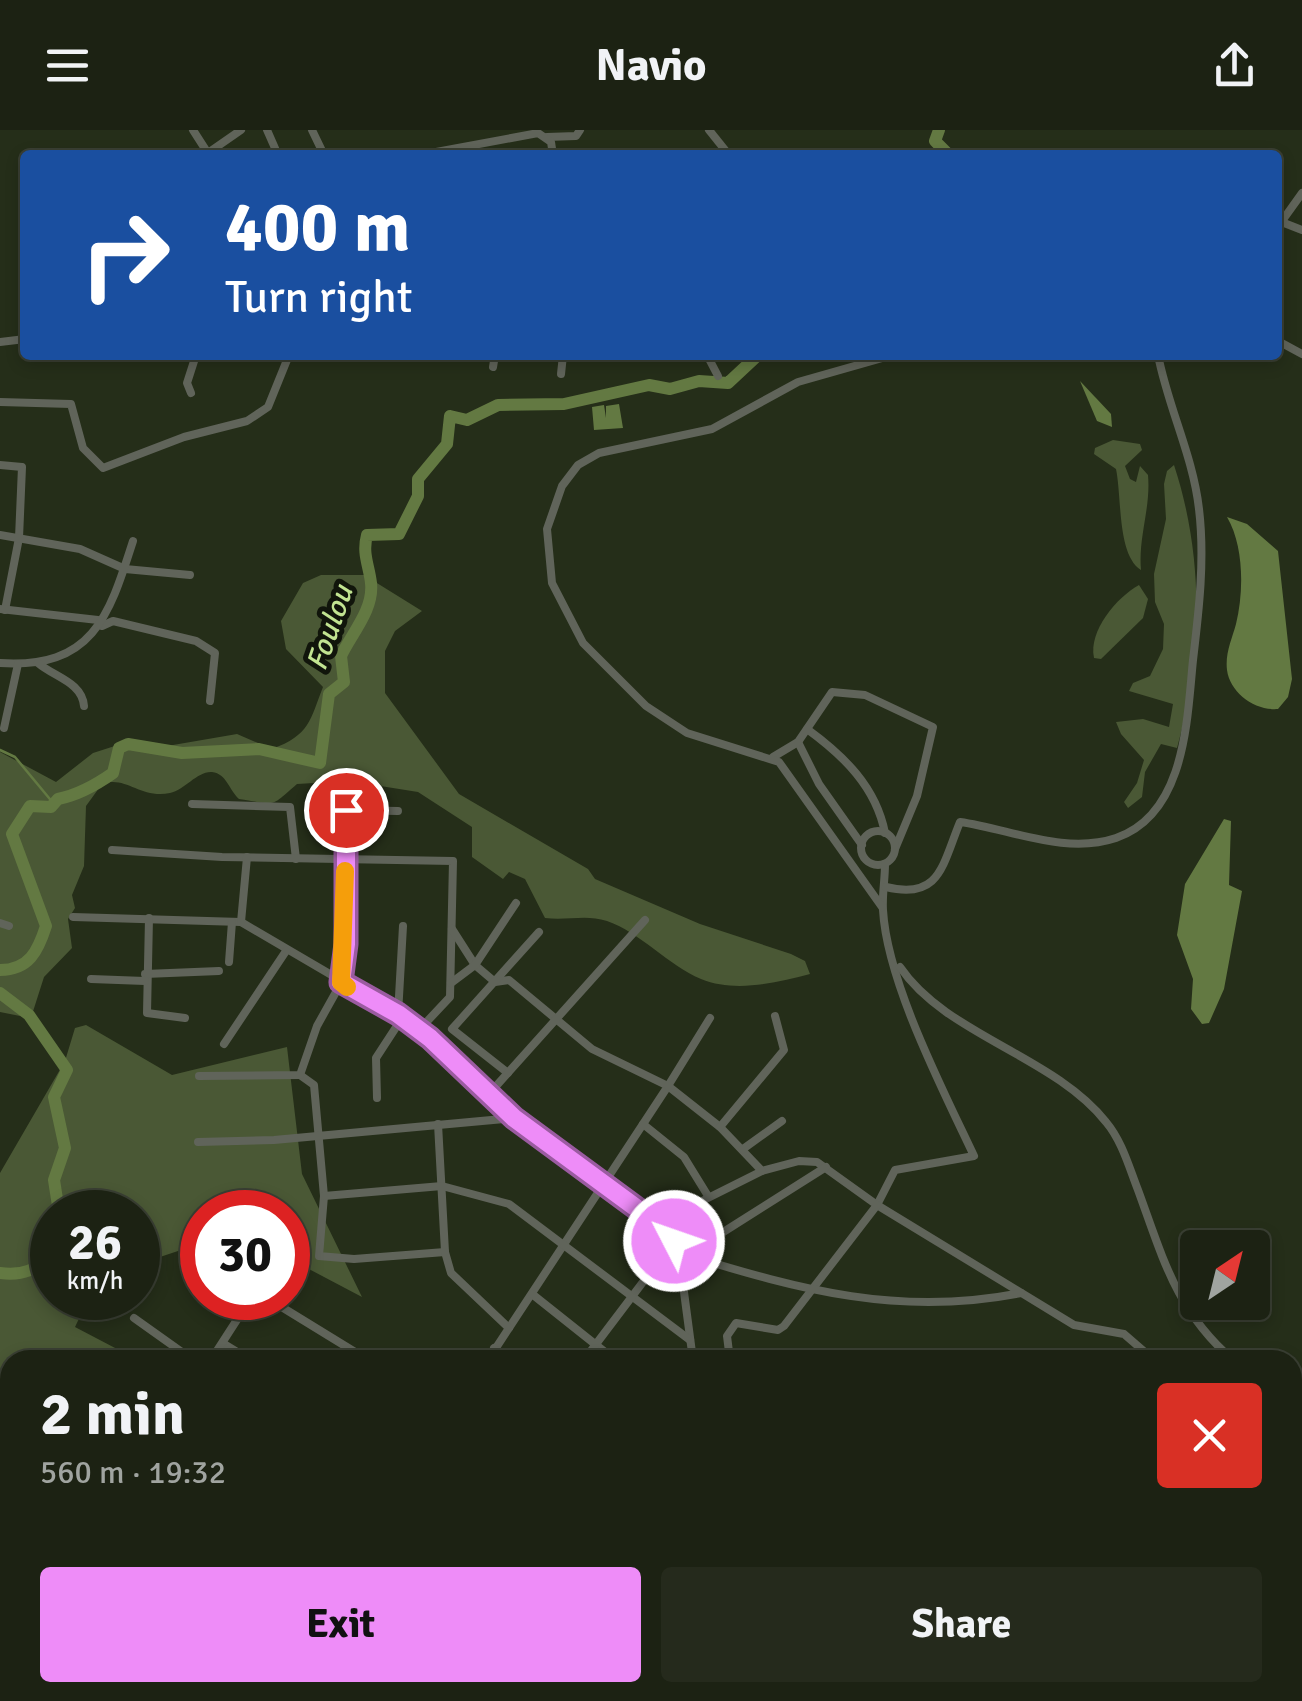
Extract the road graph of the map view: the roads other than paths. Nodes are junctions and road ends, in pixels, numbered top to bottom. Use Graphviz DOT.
graph roads {
  1 [pos="241,130"];
  2 [pos="580,130"];
  3 [pos="709,130"];
  4 [pos="505,135"];
  5 [pos="547,136"];
  6 [pos="214,150"];
  7 [pos="441,150"];
  8 [pos="551,150"];
  9 [pos="725,150"];
  10 [pos="1302,193"];
  11 [pos="1282,218"];
  12 [pos="194,360"];
  13 [pos="287,360"];
  14 [pos="494,360"];
  15 [pos="562,360"];
  16 [pos="710,360"];
  17 [pos="875,360"];
  18 [pos="1159,360"];
  19 [pos="493,367"];
  20 [pos="561,374"];
  21 [pos="718,376"];
  22 [pos="191,393"];
  23 [pos="0,402"];
  24 [pos="0,465"];
  25 [pos="0,535"];
  26 [pos="18,538"];
  27 [pos="133,542"];
  28 [pos="126,569"];
  29 [pos="190,575"];
  30 [pos="2,610"];
  31 [pos="102,626"];
  32 [pos="0,663"];
  33 [pos="38,663"];
  34 [pos="18,664"];
  35 [pos="210,700"];
  36 [pos="84,706"];
  37 [pos="4,728"];
  38 [pos="807,730"];
  39 [pos="798,742"];
  40 [pos="773,756"];
  41 [pos="351,776"];
  42 [pos="192,804"];
  43 [pos="346,810"];
  44 [pos="398,811"];
  45 [pos="885,833"];
  46 [pos="862,845"];
  47 [pos="895,848"];
  48 [pos="112,850"];
  49 [pos="247,857"];
  50 [pos="296,858"];
  51 [pos="345,859"];
  52 [pos="884,864"];
  53 [pos="886,887"];
  54 [pos="516,903"];
  55 [pos="882,907"];
  56 [pos="73,917"];
  57 [pos="149,918"];
  58 [pos="644,920"];
  59 [pos="236,922"];
  60 [pos="403,926"];
  61 [pos="452,930"];
  62 [pos="539,932"];
  63 [pos="286,951"];
  64 [pos="894,959"];
  65 [pos="229,962"];
  66 [pos="474,966"];
  67 [pos="219,971"];
  68 [pos="145,978"];
  69 [pos="91,979"];
  70 [pos="341,982"];
  71 [pos="495,982"];
  72 [pos="451,983"];
  73 [pos="400,1016"];
  74 [pos="774,1016"];
  75 [pos="186,1018"];
  76 [pos="710,1018"];
  77 [pos="556,1019"];
  78 [pos="419,1030"];
  79 [pos="224,1044"];
  80 [pos="508,1073"];
  81 [pos="300,1075"];
  82 [pos="199,1076"];
  83 [pos="668,1086"];
  84 [pos="489,1094"];
  85 [pos="377,1098"];
  86 [pos="514,1118"];
  87 [pos="782,1121"];
  88 [pos="438,1124"];
  89 [pos="643,1124"];
  90 [pos="720,1126"];
  91 [pos="318,1135"];
  92 [pos="198,1142"];
  93 [pos="743,1149"];
  94 [pos="826,1167"];
  95 [pos="762,1171"];
  96 [pos="602,1183"];
  97 [pos="442,1186"];
  98 [pos="324,1196"];
  99 [pos="708,1196"];
  100 [pos="877,1205"];
  101 [pos="658,1224"];
  102 [pos="563,1241"];
  103 [pos="674,1241"];
  104 [pos="445,1252"];
  105 [pos="687,1255"];
  106 [pos="812,1290"];
  107 [pos="1021,1293"];
  108 [pos="532,1294"];
  109 [pos="630,1299"];
  110 [pos="137,1320"];
  111 [pos="238,1320"];
  112 [pos="303,1320"];
  113 [pos="509,1328"];
  114 [pos="690,1340"];
  115 [pos="224,1344"];
  116 [pos="596,1345"];
  117 [pos="494,1348"];
  118 [pos="179,1350"];
  119 [pos="219,1350"];
  120 [pos="234,1350"];
  121 [pos="352,1350"];
  122 [pos="496,1350"];
  123 [pos="592,1350"];
  124 [pos="602,1350"];
  125 [pos="692,1350"];
  126 [pos="729,1350"];
  127 [pos="1142,1350"];
  128 [pos="1222,1350"];
  1 -- 6 [label="street"];
  2 -- 5 [label="street"];
  3 -- 9 [label="street"];
  4 -- 5 [label="street"];
  4 -- 7 [label="street"];
  5 -- 8 [label="street"];
  10 -- 11 [label="street"];
  12 -- 22 [label="street"];
  13 -- 23 [label="street"];
  14 -- 19 [label="street"];
  15 -- 20 [label="street"];
  16 -- 21 [label="street"];
  17 -- 40 [label="street"];
  18 -- 53 [label="street"];
  24 -- 26 [label="street"];
  25 -- 26 [label="street"];
  26 -- 28 [label="street"];
  26 -- 30 [label="street"];
  27 -- 28 [label="street"];
  28 -- 29 [label="street"];
  28 -- 31 [label="street"];
  30 -- 31 [label="street"];
  31 -- 33 [label="street"];
  31 -- 35 [label="street"];
  32 -- 34 [label="street"];
  33 -- 34 [label="street"];
  33 -- 36 [label="street"];
  34 -- 37 [label="street"];
  38 -- 39 [label="street"];
  38 -- 45 [label="street"];
  38 -- 47 [label="street"];
  39 -- 40 [label="street"];
  39 -- 46 [label="street"];
  40 -- 55 [label="street"];
  41 -- 43 [label="street"];
  42 -- 50 [label="street"];
  43 -- 44 [label="street"];
  43 -- 51 [label="street"];
  45 -- 46 [label="street"];
  45 -- 47 [label="street"];
  46 -- 52 [label="street"];
  47 -- 52 [label="street"];
  48 -- 49 [label="street"];
  49 -- 50 [label="street"];
  49 -- 59 [label="street"];
  50 -- 51 [label="street"];
  51 -- 61 [label="street"];
  51 -- 70 [label="street"];
  52 -- 53 [label="street"];
  53 -- 55 [label="street"];
  54 -- 66 [label="street"];
  55 -- 64 [label="street"];
  56 -- 57 [label="street"];
  57 -- 59 [label="street"];
  57 -- 68 [label="street"];
  58 -- 77 [label="street"];
  59 -- 63 [label="street"];
  59 -- 65 [label="street"];
  60 -- 73 [label="street"];
  61 -- 66 [label="street"];
  61 -- 72 [label="street"];
  62 -- 71 [label="street"];
  63 -- 70 [label="street"];
  63 -- 79 [label="street"];
  64 -- 100 [label="street"];
  64 -- 128 [label="street"];
  66 -- 71 [label="street"];
  66 -- 72 [label="street"];
  67 -- 68 [label="street"];
  68 -- 69 [label="street"];
  68 -- 75 [label="street"];
  70 -- 73 [label="street"];
  70 -- 81 [label="street"];
  71 -- 77 [label="street"];
  71 -- 80 [label="street"];
  72 -- 78 [label="street"];
  73 -- 78 [label="street"];
  73 -- 85 [label="street"];
  74 -- 90 [label="street"];
  76 -- 83 [label="street"];
  77 -- 80 [label="street"];
  77 -- 83 [label="street"];
  78 -- 84 [label="street"];
  80 -- 84 [label="street"];
  81 -- 82 [label="street"];
  81 -- 91 [label="street"];
  83 -- 89 [label="street"];
  83 -- 90 [label="street"];
  84 -- 86 [label="street"];
  86 -- 88 [label="street"];
  86 -- 96 [label="street"];
  87 -- 93 [label="street"];
  88 -- 91 [label="street"];
  88 -- 97 [label="street"];
  89 -- 96 [label="street"];
  89 -- 99 [label="street"];
  90 -- 93 [label="street"];
  91 -- 92 [label="street"];
  91 -- 98 [label="street"];
  93 -- 95 [label="street"];
  94 -- 95 [label="street"];
  94 -- 100 [label="street"];
  94 -- 105 [label="street"];
  95 -- 99 [label="street"];
  96 -- 101 [label="street"];
  96 -- 102 [label="street"];
  97 -- 98 [label="street"];
  97 -- 102 [label="street"];
  97 -- 104 [label="street"];
  98 -- 104 [label="street"];
  99 -- 101 [label="street"];
  100 -- 106 [label="street"];
  100 -- 107 [label="street"];
  101 -- 103 [label="street"];
  102 -- 108 [label="street"];
  102 -- 109 [label="street"];
  103 -- 105 [label="street"];
  103 -- 109 [label="street"];
  104 -- 113 [label="street"];
  105 -- 106 [label="street"];
  105 -- 114 [label="street"];
  106 -- 107 [label="street"];
  106 -- 126 [label="street"];
  107 -- 127 [label="street"];
  108 -- 113 [label="street"];
  108 -- 116 [label="street"];
  109 -- 114 [label="street"];
  109 -- 116 [label="street"];
  110 -- 118 [label="street"];
  111 -- 115 [label="street"];
  112 -- 121 [label="street"];
  113 -- 117 [label="street"];
  114 -- 125 [label="street"];
  115 -- 119 [label="street"];
  115 -- 120 [label="street"];
  116 -- 123 [label="street"];
  116 -- 124 [label="street"];
  117 -- 122 [label="street"];
}
